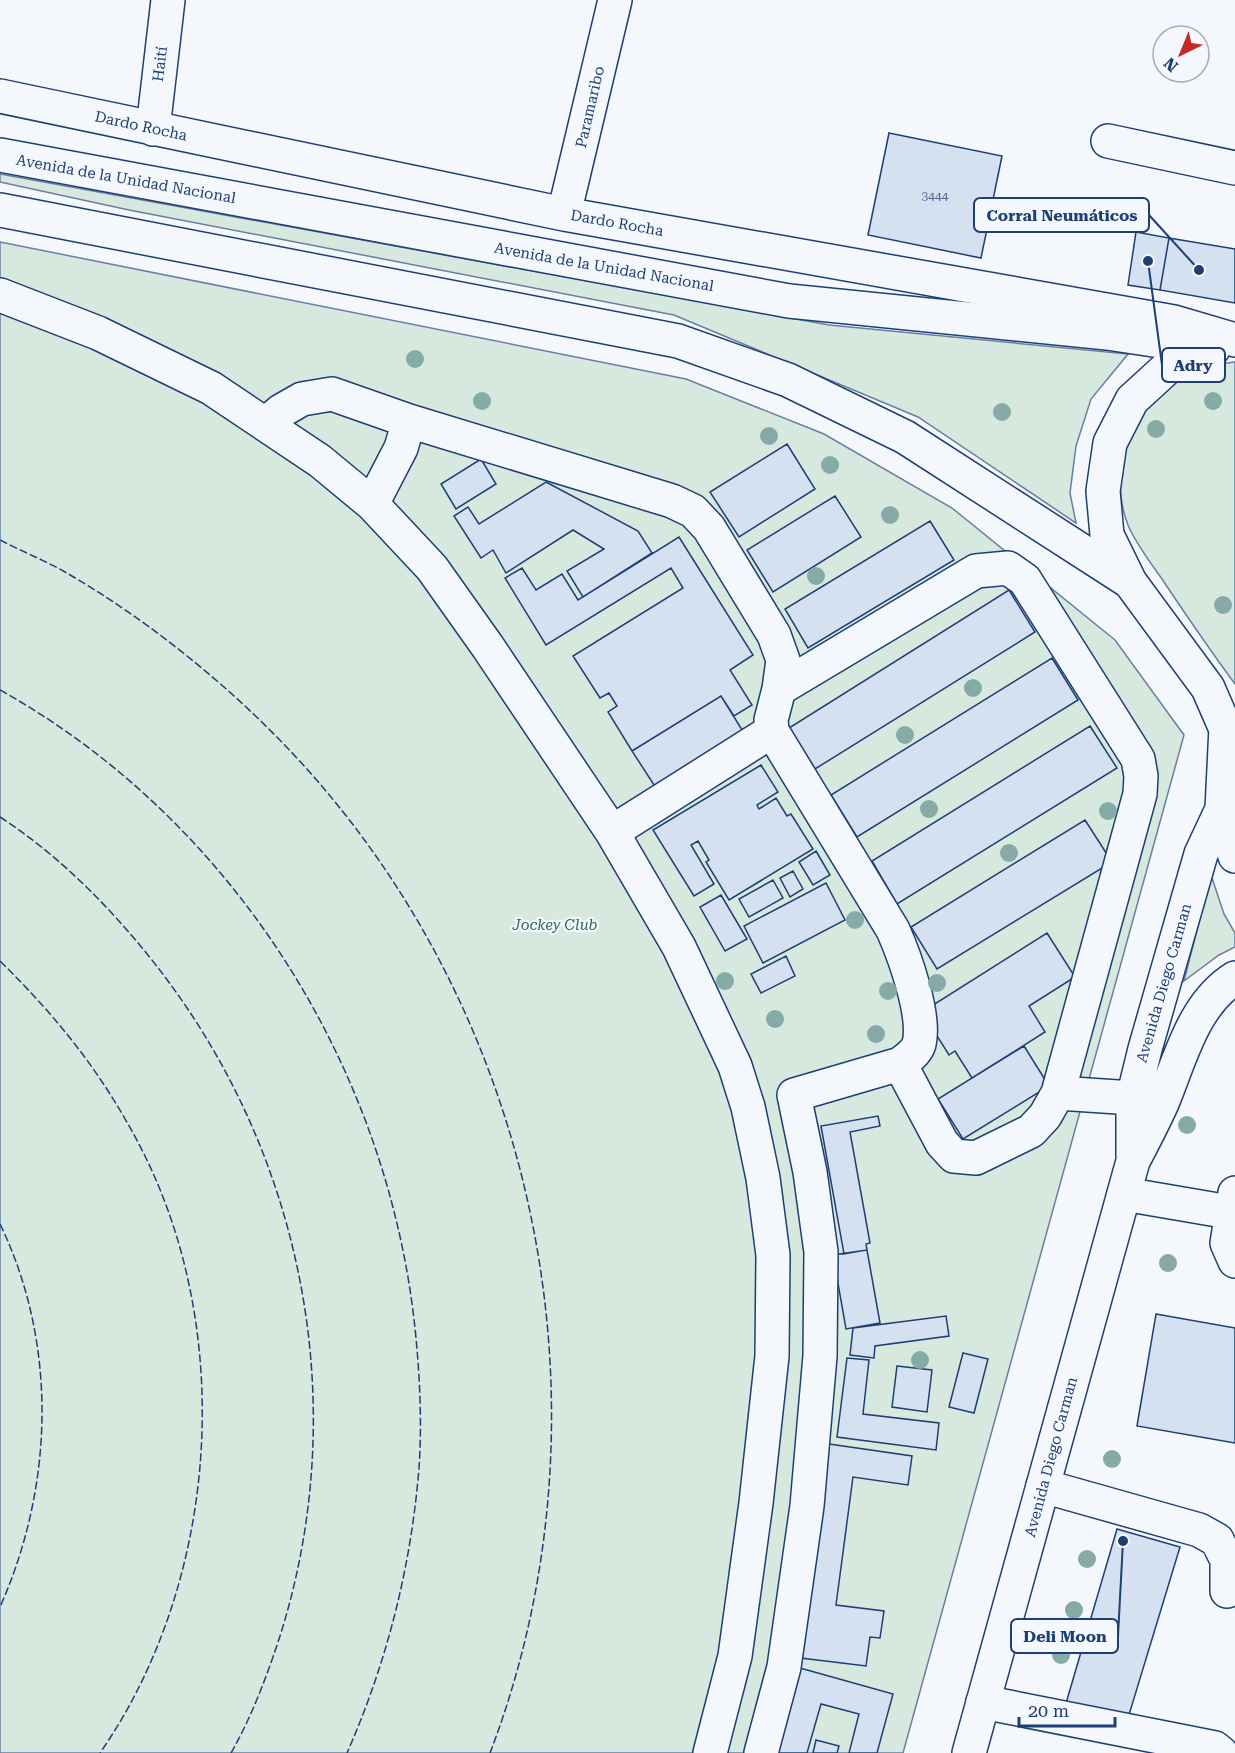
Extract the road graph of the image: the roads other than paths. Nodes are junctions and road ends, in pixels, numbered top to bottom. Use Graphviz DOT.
graph roads {
  1 [pos="168,0"];
  2 [pos="615,0"];
  3 [pos="0,96"];
  4 [pos="153,129"];
  5 [pos="1108,141"];
  6 [pos="0,155"];
  7 [pos="1235,168"];
  8 [pos="0,210"];
  9 [pos="564,214"];
  10 [pos="0,295"];
  11 [pos="1228,346"];
  12 [pos="409,421"];
  13 [pos="267,423"];
  14 [pos="372,504"];
  15 [pos="1130,582"];
  16 [pos="779,689"];
  17 [pos="772,731"];
  18 [pos="1230,739"];
  19 [pos="1222,809"];
  20 [pos="612,832"];
  21 [pos="1235,856"];
  22 [pos="1235,978"];
  23 [pos="900,1064"];
  24 [pos="1059,1093"];
  25 [pos="794,1095"];
  26 [pos="1132,1098"];
  27 [pos="748,1107"];
  28 [pos="1133,1161"];
  29 [pos="1124,1194"];
  30 [pos="1234,1206"];
  31 [pos="820,1252"];
  32 [pos="773,1255"];
  33 [pos="1235,1261"];
  34 [pos="772,1356"];
  35 [pos="820,1356"];
  36 [pos="1043,1486"];
  37 [pos="1227,1591"];
  38 [pos="983,1702"];
  39 [pos="710,1753"];
  40 [pos="761,1753"];
  41 [pos="969,1753"];
  42 [pos="1221,1753"];
  1 -- 4 [label="main road, Haití"];
  2 -- 9 [label="main road, Paramaribo"];
  3 -- 4 [label="main road, Dardo Rocha"];
  4 -- 9 [label="main road, Dardo Rocha"];
  5 -- 7 [label="main road"];
  6 -- 11 [label="main road, Avenida de la Unidad Nacional"];
  8 -- 15 [label="main road"];
  9 -- 11 [label="main road, Dardo Rocha"];
  10 -- 13 [label="main road"];
  11 -- 15 [label="main road"];
  12 -- 13 [label="main road"];
  12 -- 14 [label="main road"];
  12 -- 16 [label="main road"];
  13 -- 14 [label="main road"];
  14 -- 20 [label="main road"];
  15 -- 18 [label="main road"];
  16 -- 17 [label="main road"];
  16 -- 24 [label="main road"];
  17 -- 20 [label="main road"];
  17 -- 23 [label="main road"];
  18 -- 19 [label="main road"];
  19 -- 21 [label="main road"];
  19 -- 26 [label="main road, Avenida Diego Carman"];
  20 -- 27 [label="main road"];
  22 -- 28 [label="main road, Avenida Diego Carman"];
  23 -- 24 [label="main road"];
  23 -- 25 [label="main road"];
  24 -- 26 [label="main road"];
  25 -- 27 [label="main road"];
  25 -- 31 [label="main road"];
  26 -- 28 [label="main road, Avenida Diego Carman"];
  27 -- 32 [label="main road"];
  28 -- 29 [label="main road, Avenida Diego Carman"];
  29 -- 30 [label="main road"];
  29 -- 36 [label="main road, Avenida Diego Carman"];
  30 -- 33 [label="main road"];
  31 -- 32 [label="main road"];
  31 -- 35 [label="main road"];
  32 -- 34 [label="main road"];
  34 -- 35 [label="main road"];
  34 -- 39 [label="main road"];
  35 -- 40 [label="main road"];
  36 -- 37 [label="main road"];
  36 -- 38 [label="main road, Avenida Diego Carman"];
  38 -- 41 [label="main road, Avenida Diego Carman"];
  38 -- 42 [label="main road"];
}
